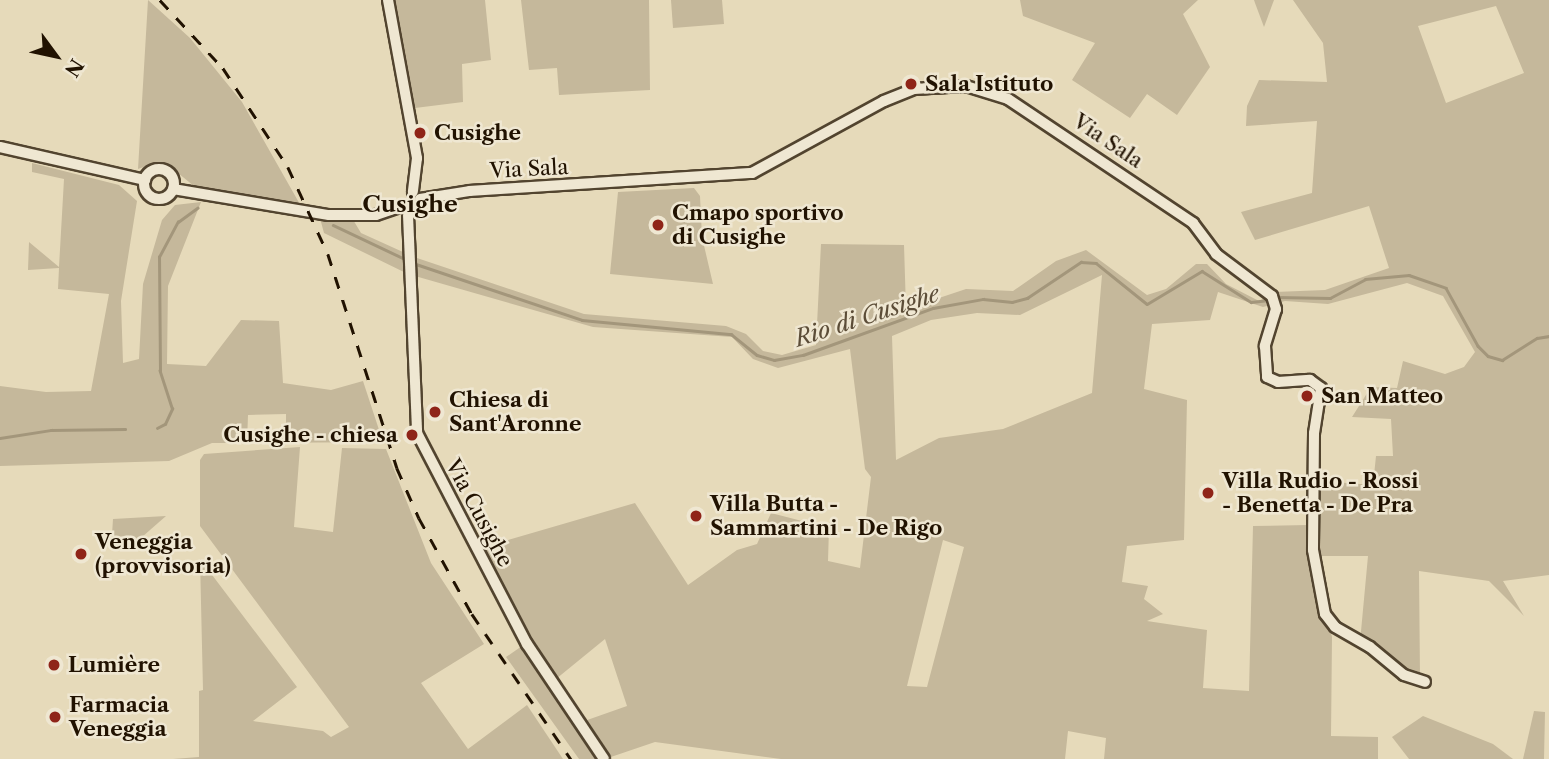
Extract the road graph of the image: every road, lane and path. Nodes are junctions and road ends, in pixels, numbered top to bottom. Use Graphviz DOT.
graph roads {
  1 [pos="388,0"];
  2 [pos="0,147"];
  3 [pos="145,180"];
  4 [pos="173,189"];
  5 [pos="416,196"];
  6 [pos="399,207"];
  7 [pos="408,215"];
  8 [pos="1425,682"];
  9 [pos="604,759"];
  1 -- 5 [label="street"];
  2 -- 3 [label="street"];
  3 -- 4 [label="street"];
  3 -- 4 [label="street"];
  4 -- 6 [label="street"];
  5 -- 6 [label="street"];
  5 -- 7 [label="street"];
  5 -- 8 [label="street, Via Sala"];
  6 -- 7 [label="street"];
  7 -- 9 [label="street, Via Cusighe"];
}
